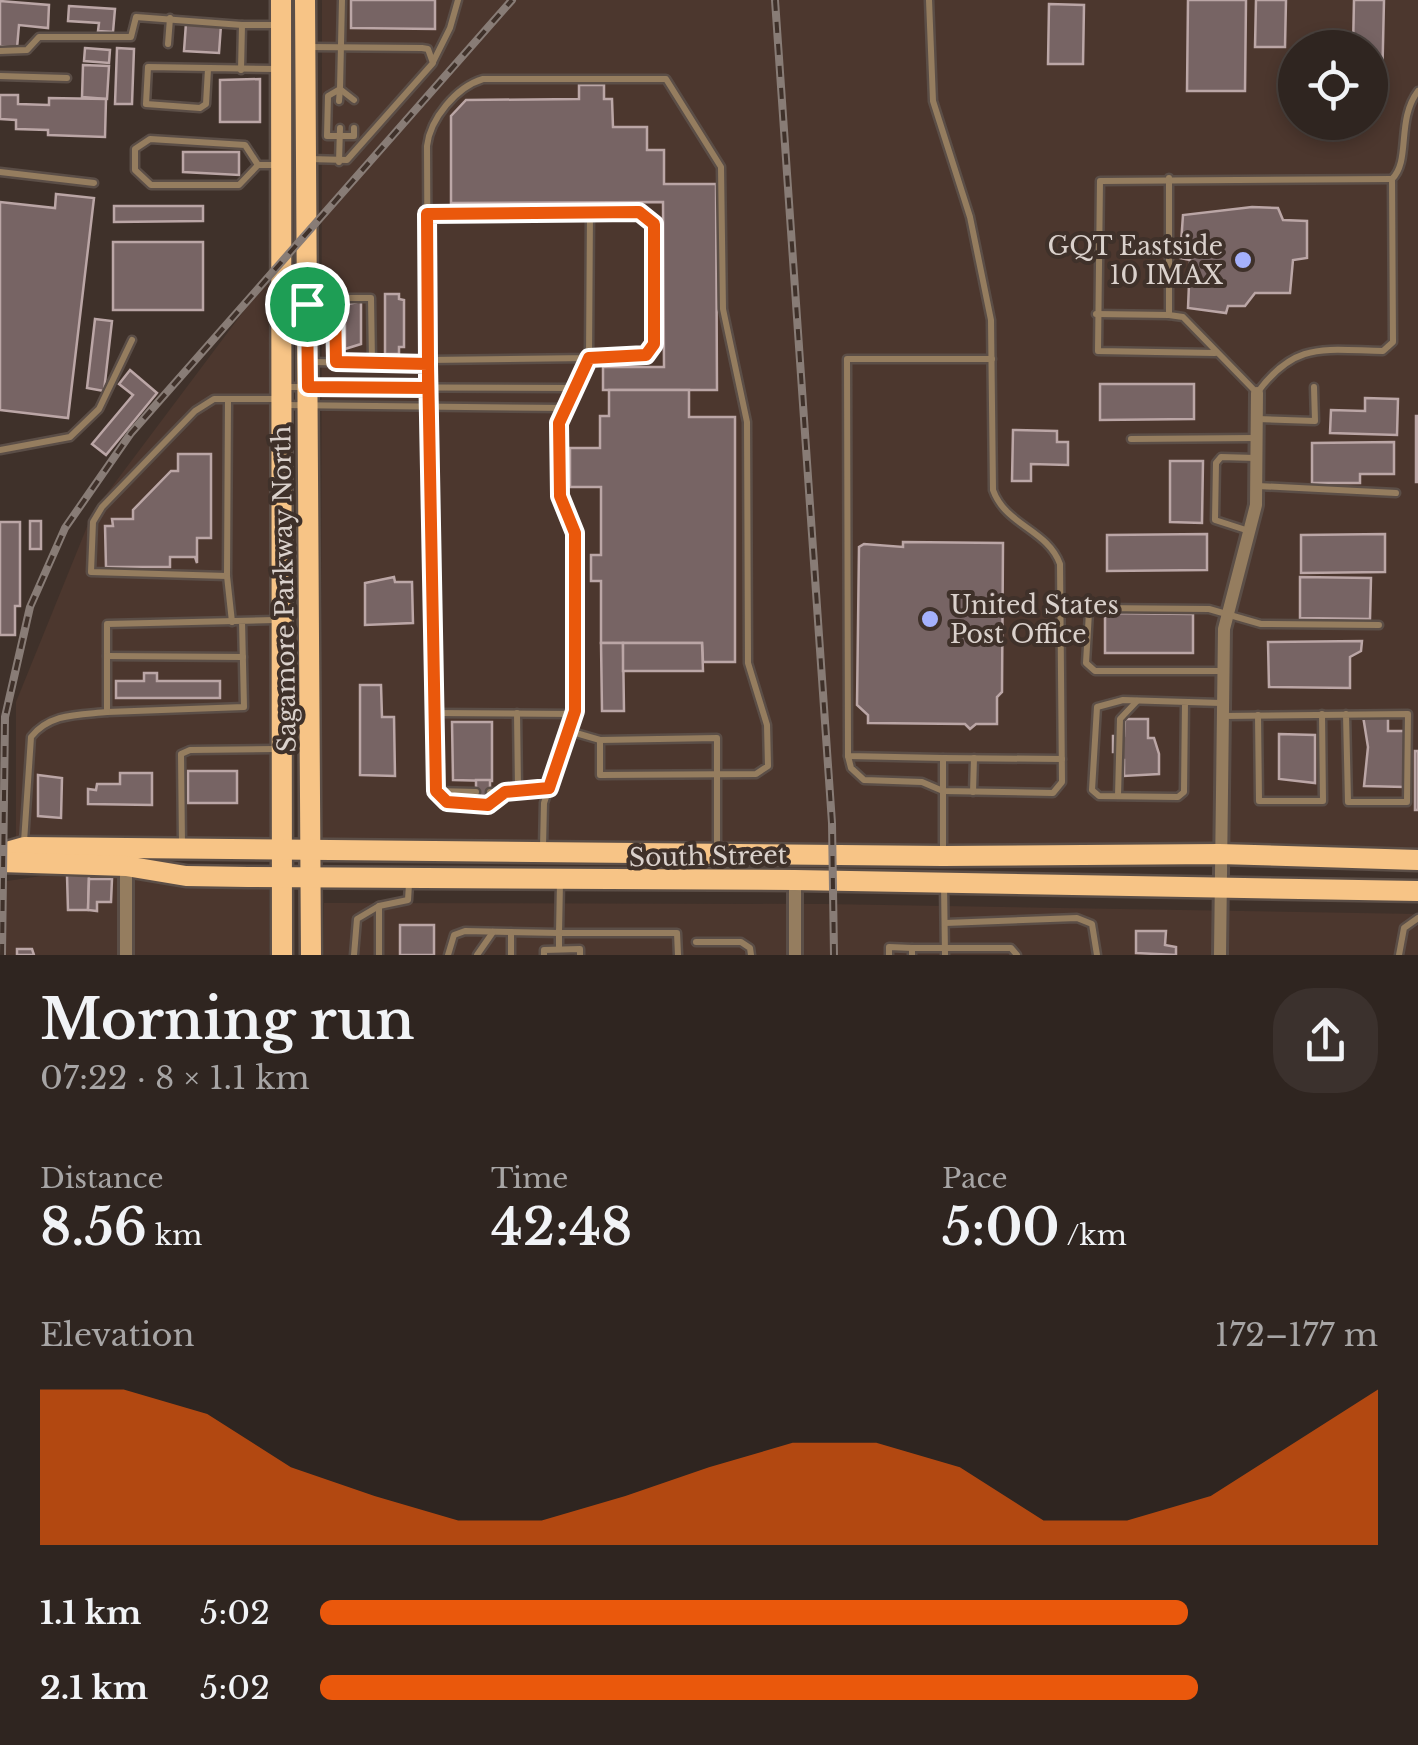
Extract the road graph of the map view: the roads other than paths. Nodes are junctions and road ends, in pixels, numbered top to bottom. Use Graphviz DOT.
graph roads {
  1 [pos="281,0"];
  2 [pos="305,0"];
  3 [pos="342,0"];
  4 [pos="458,0"];
  5 [pos="929,0"];
  6 [pos="170,18"];
  7 [pos="242,24"];
  8 [pos="282,26"];
  9 [pos="168,44"];
  10 [pos="306,47"];
  11 [pos="341,47"];
  12 [pos="0,51"];
  13 [pos="432,63"];
  14 [pos="282,68"];
  15 [pos="208,69"];
  16 [pos="241,70"];
  17 [pos="0,76"];
  18 [pos="68,78"];
  19 [pos="340,89"];
  20 [pos="1418,92"];
  21 [pos="340,100"];
  22 [pos="354,100"];
  23 [pos="354,128"];
  24 [pos="340,132"];
  25 [pos="307,159"];
  26 [pos="339,162"];
  27 [pos="258,165"];
  28 [pos="282,165"];
  29 [pos="0,172"];
  30 [pos="1169,178"];
  31 [pos="1392,180"];
  32 [pos="94,184"];
  33 [pos="590,212"];
  34 [pos="427,214"];
  35 [pos="371,303"];
  36 [pos="307,304"];
  37 [pos="335,304"];
  38 [pos="361,311"];
  39 [pos="1096,314"];
  40 [pos="1170,315"];
  41 [pos="345,317"];
  42 [pos="336,324"];
  43 [pos="132,340"];
  44 [pos="1215,353"];
  45 [pos="589,358"];
  46 [pos="992,359"];
  47 [pos="308,362"];
  48 [pos="336,362"];
  49 [pos="372,362"];
  50 [pos="428,362"];
  51 [pos="428,388"];
  52 [pos="575,388"];
  53 [pos="1314,388"];
  54 [pos="1256,393"];
  55 [pos="308,396"];
  56 [pos="283,397"];
  57 [pos="228,400"];
  58 [pos="428,407"];
  59 [pos="566,408"];
  60 [pos="1256,419"];
  61 [pos="1256,438"];
  62 [pos="1131,439"];
  63 [pos="0,450"];
  64 [pos="1256,458"];
  65 [pos="1256,486"];
  66 [pos="1396,493"];
  67 [pos="1249,531"];
  68 [pos="227,576"];
  69 [pos="1228,614"];
  70 [pos="282,619"];
  71 [pos="242,621"];
  72 [pos="232,622"];
  73 [pos="1379,625"];
  74 [pos="107,656"];
  75 [pos="243,657"];
  76 [pos="1223,670"];
  77 [pos="1138,700"];
  78 [pos="1185,702"];
  79 [pos="1222,709"];
  80 [pos="106,712"];
  81 [pos="432,712"];
  82 [pos="517,713"];
  83 [pos="575,714"];
  84 [pos="1322,714"];
  85 [pos="1346,714"];
  86 [pos="1258,715"];
  87 [pos="569,732"];
  88 [pos="600,740"];
  89 [pos="282,749"];
  90 [pos="848,756"];
  91 [pos="944,758"];
  92 [pos="974,758"];
  93 [pos="1062,759"];
  94 [pos="718,775"];
  95 [pos="549,788"];
  96 [pos="518,789"];
  97 [pos="436,791"];
  98 [pos="476,792"];
  99 [pos="490,792"];
  100 [pos="505,792"];
  101 [pos="944,792"];
  102 [pos="973,792"];
  103 [pos="1118,796"];
  104 [pos="24,847"];
  105 [pos="182,850"];
  106 [pos="282,852"];
  107 [pos="312,852"];
  108 [pos="543,853"];
  109 [pos="0,854"];
  110 [pos="717,854"];
  111 [pos="1218,854"];
  112 [pos="943,856"];
  113 [pos="1418,860"];
  114 [pos="0,862"];
  115 [pos="126,866"];
  116 [pos="282,878"];
  117 [pos="312,878"];
  118 [pos="409,879"];
  119 [pos="795,880"];
  120 [pos="560,881"];
  121 [pos="944,883"];
  122 [pos="1220,888"];
  123 [pos="1418,891"];
  124 [pos="379,906"];
  125 [pos="1418,918"];
  126 [pos="944,923"];
  127 [pos="494,932"];
  128 [pos="511,932"];
  129 [pos="559,934"];
  130 [pos="696,942"];
  131 [pos="559,949"];
  132 [pos="912,951"];
  133 [pos="944,952"];
  134 [pos="976,952"];
  135 [pos="126,955"];
  136 [pos="282,955"];
  137 [pos="311,955"];
  138 [pos="354,955"];
  139 [pos="380,955"];
  140 [pos="448,955"];
  141 [pos="477,955"];
  142 [pos="511,955"];
  143 [pos="544,955"];
  144 [pos="580,955"];
  145 [pos="678,955"];
  146 [pos="751,955"];
  147 [pos="795,955"];
  148 [pos="888,955"];
  149 [pos="1017,955"];
  150 [pos="1098,955"];
  151 [pos="1220,955"];
  152 [pos="1399,955"];
  1 -- 8 [label="main road, Sagamore Parkway North"];
  2 -- 10 [label="main road, Sagamore Parkway North"];
  3 -- 11 [label="lane"];
  4 -- 13 [label="lane"];
  5 -- 46 [label="lane"];
  6 -- 7 [label="lane"];
  6 -- 9 [label="lane"];
  6 -- 12 [label="lane"];
  7 -- 8 [label="lane"];
  7 -- 16 [label="lane"];
  8 -- 14 [label="main road, Sagamore Parkway North"];
  10 -- 11 [label="lane"];
  10 -- 25 [label="main road, Sagamore Parkway North"];
  11 -- 13 [label="lane"];
  11 -- 19 [label="lane"];
  13 -- 26 [label="lane"];
  14 -- 16 [label="lane"];
  14 -- 28 [label="main road, Sagamore Parkway North"];
  15 -- 15 [label="lane"];
  15 -- 16 [label="lane"];
  17 -- 18 [label="lane"];
  19 -- 21 [label="lane"];
  19 -- 22 [label="lane"];
  19 -- 24 [label="lane"];
  20 -- 31 [label="lane"];
  23 -- 24 [label="lane"];
  24 -- 26 [label="lane"];
  25 -- 26 [label="lane"];
  25 -- 36 [label="main road, Sagamore Parkway North"];
  27 -- 27 [label="lane"];
  27 -- 28 [label="lane"];
  28 -- 56 [label="main road, Sagamore Parkway North"];
  29 -- 32 [label="lane"];
  30 -- 31 [label="lane"];
  30 -- 39 [label="lane"];
  30 -- 40 [label="lane"];
  31 -- 54 [label="lane"];
  33 -- 34 [label="lane"];
  33 -- 45 [label="lane"];
  33 -- 45 [label="lane"];
  34 -- 50 [label="lane"];
  34 -- 94 [label="lane"];
  35 -- 37 [label="lane"];
  35 -- 38 [label="lane"];
  35 -- 49 [label="lane"];
  36 -- 37 [label="lane"];
  36 -- 47 [label="main road, Sagamore Parkway North"];
  37 -- 42 [label="lane"];
  39 -- 40 [label="lane"];
  39 -- 44 [label="lane"];
  40 -- 44 [label="lane"];
  41 -- 42 [label="lane"];
  42 -- 48 [label="lane"];
  43 -- 63 [label="lane"];
  44 -- 54 [label="lane"];
  45 -- 50 [label="lane"];
  45 -- 52 [label="lane"];
  46 -- 90 [label="lane"];
  46 -- 93 [label="lane"];
  47 -- 48 [label="lane"];
  47 -- 55 [label="main road, Sagamore Parkway North"];
  48 -- 49 [label="lane"];
  49 -- 50 [label="lane"];
  50 -- 51 [label="lane"];
  51 -- 52 [label="lane"];
  51 -- 55 [label="lane"];
  51 -- 58 [label="lane"];
  52 -- 59 [label="lane"];
  53 -- 60 [label="lane"];
  54 -- 60 [label="street"];
  55 -- 56 [label="lane"];
  55 -- 56 [label="lane"];
  55 -- 58 [label="lane"];
  55 -- 107 [label="main road, Sagamore Parkway North"];
  56 -- 57 [label="lane"];
  56 -- 70 [label="main road, Sagamore Parkway North"];
  57 -- 68 [label="lane"];
  57 -- 68 [label="lane"];
  58 -- 59 [label="lane"];
  58 -- 81 [label="lane"];
  59 -- 83 [label="lane"];
  60 -- 61 [label="street"];
  61 -- 62 [label="lane"];
  61 -- 64 [label="street"];
  64 -- 65 [label="street"];
  64 -- 67 [label="lane"];
  65 -- 66 [label="lane"];
  65 -- 67 [label="street"];
  67 -- 69 [label="street"];
  68 -- 72 [label="lane"];
  69 -- 73 [label="lane"];
  69 -- 76 [label="street"];
  69 -- 76 [label="lane"];
  70 -- 71 [label="lane"];
  70 -- 89 [label="main road, Sagamore Parkway North"];
  71 -- 72 [label="lane"];
  71 -- 75 [label="lane"];
  72 -- 74 [label="lane"];
  74 -- 75 [label="lane"];
  74 -- 80 [label="lane"];
  75 -- 80 [label="lane"];
  76 -- 79 [label="street"];
  77 -- 78 [label="lane"];
  77 -- 103 [label="lane"];
  77 -- 103 [label="lane"];
  78 -- 79 [label="lane"];
  78 -- 103 [label="lane"];
  79 -- 86 [label="lane"];
  79 -- 111 [label="street"];
  80 -- 104 [label="lane"];
  81 -- 82 [label="lane"];
  81 -- 97 [label="lane"];
  82 -- 83 [label="lane"];
  82 -- 96 [label="lane"];
  83 -- 87 [label="lane"];
  84 -- 85 [label="lane"];
  84 -- 86 [label="lane"];
  84 -- 86 [label="lane"];
  85 -- 85 [label="lane"];
  87 -- 88 [label="lane"];
  87 -- 95 [label="lane"];
  88 -- 94 [label="lane"];
  88 -- 94 [label="lane"];
  89 -- 105 [label="lane"];
  89 -- 106 [label="main road, Sagamore Parkway North"];
  90 -- 91 [label="lane"];
  90 -- 101 [label="lane"];
  91 -- 92 [label="lane"];
  91 -- 101 [label="lane"];
  92 -- 93 [label="lane"];
  92 -- 102 [label="lane"];
  93 -- 102 [label="lane"];
  94 -- 110 [label="lane"];
  95 -- 96 [label="lane"];
  95 -- 108 [label="lane"];
  96 -- 100 [label="lane"];
  97 -- 98 [label="lane"];
  97 -- 100 [label="lane"];
  99 -- 100 [label="lane"];
  101 -- 102 [label="lane"];
  101 -- 112 [label="lane"];
  104 -- 105 [label="main road, South Street"];
  104 -- 109 [label="main road, South Street"];
  105 -- 106 [label="main road, South Street"];
  106 -- 107 [label="main road, South Street"];
  106 -- 116 [label="main road, Sagamore Parkway North"];
  107 -- 108 [label="main road, South Street"];
  107 -- 117 [label="main road, Sagamore Parkway North"];
  108 -- 110 [label="main road, South Street"];
  110 -- 112 [label="main road, South Street"];
  111 -- 112 [label="main road, South Street"];
  111 -- 113 [label="main road, South Street"];
  111 -- 122 [label="street"];
  112 -- 121 [label="main road"];
  114 -- 115 [label="main road, South Street"];
  115 -- 116 [label="main road, South Street"];
  115 -- 135 [label="street"];
  116 -- 117 [label="main road, South Street"];
  116 -- 136 [label="main road, Sagamore Parkway North"];
  117 -- 118 [label="main road, South Street"];
  117 -- 137 [label="main road, Sagamore Parkway North"];
  118 -- 120 [label="main road, South Street"];
  118 -- 124 [label="lane"];
  119 -- 120 [label="main road, South Street"];
  119 -- 121 [label="main road, South Street"];
  119 -- 147 [label="street"];
  120 -- 129 [label="lane"];
  121 -- 122 [label="main road, South Street"];
  121 -- 126 [label="lane"];
  122 -- 123 [label="main road, South Street"];
  122 -- 151 [label="street"];
  124 -- 138 [label="lane"];
  124 -- 139 [label="lane"];
  125 -- 152 [label="lane"];
  126 -- 133 [label="lane"];
  126 -- 150 [label="lane"];
  127 -- 128 [label="lane"];
  127 -- 140 [label="lane"];
  127 -- 141 [label="lane"];
  128 -- 129 [label="lane"];
  128 -- 142 [label="lane"];
  129 -- 131 [label="lane"];
  129 -- 145 [label="lane"];
  130 -- 146 [label="lane"];
  131 -- 143 [label="lane"];
  131 -- 144 [label="lane"];
  132 -- 133 [label="lane"];
  132 -- 148 [label="lane"];
  133 -- 134 [label="lane"];
  134 -- 149 [label="lane"];
}
